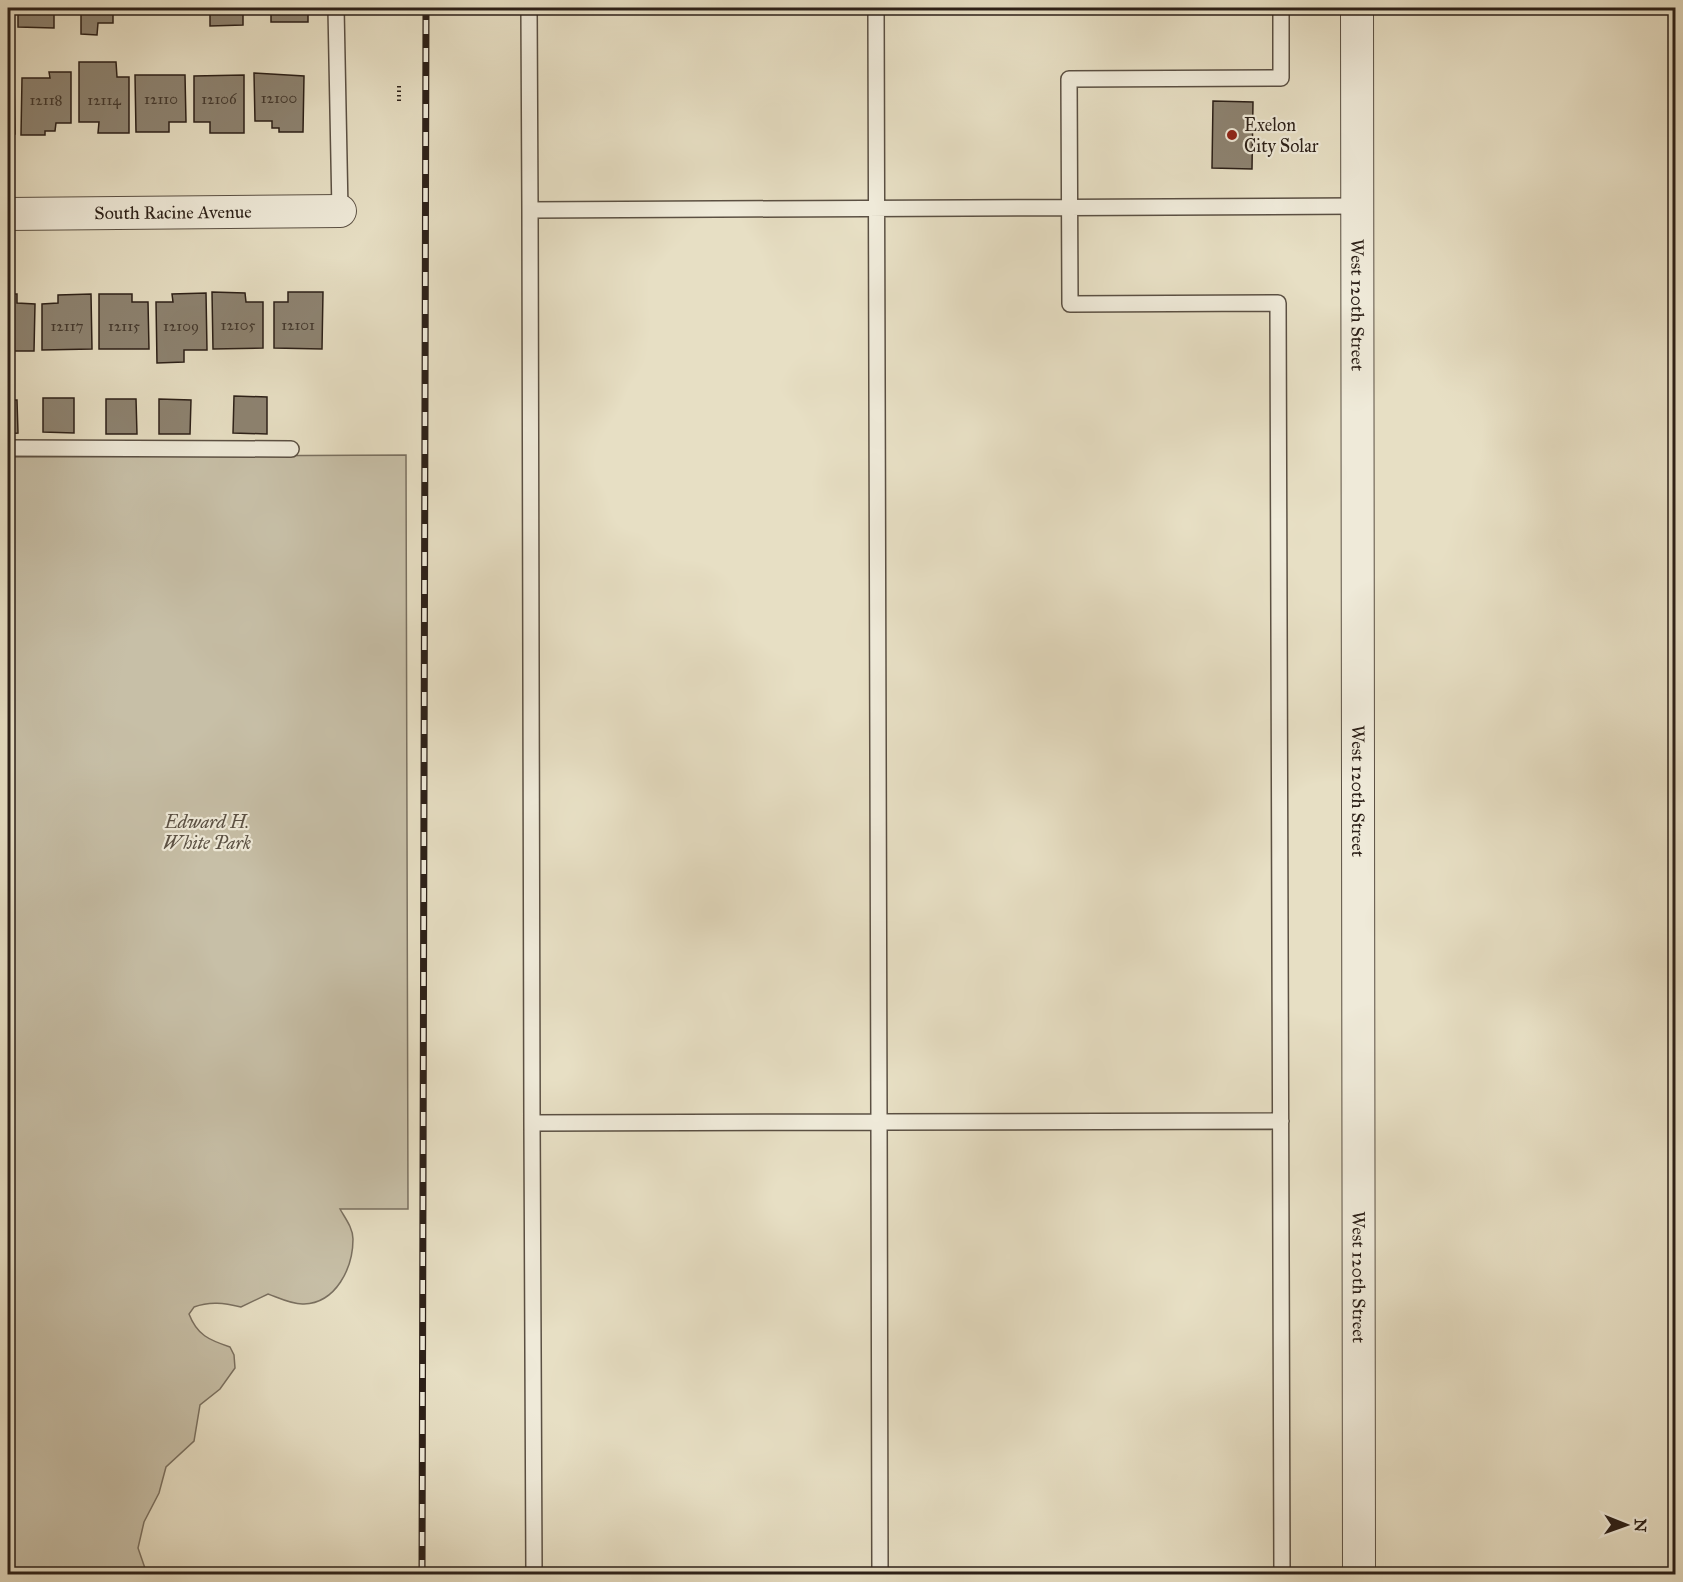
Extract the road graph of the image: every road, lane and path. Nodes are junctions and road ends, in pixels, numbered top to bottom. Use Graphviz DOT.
graph roads {
  1 [pos="336,8"];
  2 [pos="529,8"];
  3 [pos="876,8"];
  4 [pos="1281,8"];
  5 [pos="1357,8"];
  6 [pos="399,86"];
  7 [pos="399,100"];
  8 [pos="1358,206"];
  9 [pos="876,208"];
  10 [pos="1070,208"];
  11 [pos="530,210"];
  12 [pos="340,211"];
  13 [pos="8,214"];
  14 [pos="8,448"];
  15 [pos="291,449"];
  16 [pos="1281,1121"];
  17 [pos="879,1122"];
  18 [pos="532,1123"];
  19 [pos="534,1575"];
  20 [pos="880,1575"];
  21 [pos="1282,1575"];
  22 [pos="1359,1575"];
  1 -- 12 [label="lane"];
  2 -- 11 [label="lane"];
  3 -- 9 [label="lane"];
  4 -- 10 [label="lane"];
  5 -- 8 [label="street, West 120th Street"];
  6 -- 7 [label="path"];
  8 -- 10 [label="lane"];
  8 -- 22 [label="street, West 120th Street"];
  9 -- 10 [label="lane"];
  9 -- 11 [label="lane"];
  9 -- 17 [label="lane"];
  10 -- 16 [label="lane"];
  11 -- 18 [label="lane"];
  12 -- 13 [label="street, South Racine Avenue"];
  14 -- 15 [label="lane"];
  16 -- 17 [label="lane"];
  16 -- 21 [label="lane"];
  17 -- 18 [label="lane"];
  17 -- 20 [label="lane"];
  18 -- 19 [label="lane"];
}
